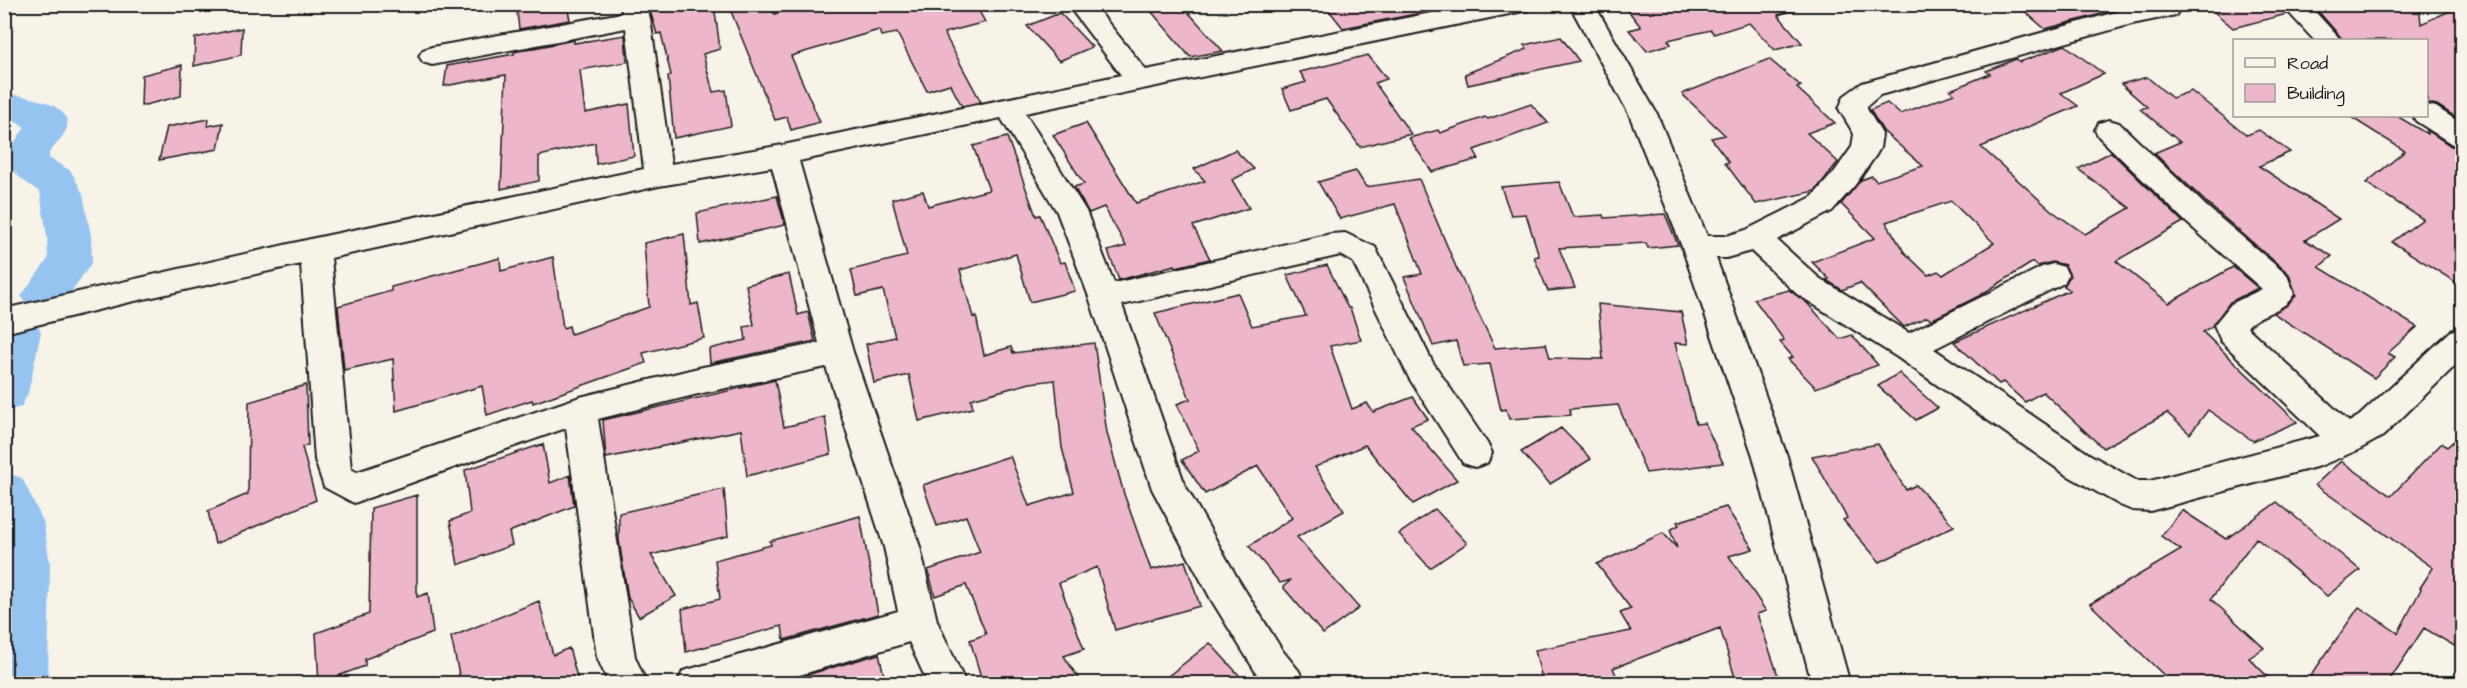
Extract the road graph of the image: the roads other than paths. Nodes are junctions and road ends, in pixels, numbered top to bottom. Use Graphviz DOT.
graph roads {
  1 [pos="1079,4"];
  2 [pos="1518,4"];
  3 [pos="1581,4"];
  4 [pos="2171,4"];
  5 [pos="2293,4"];
  6 [pos="634,11"];
  7 [pos="1430,13"];
  8 [pos="2327,39"];
  9 [pos="432,56"];
  10 [pos="1141,82"];
  11 [pos="1008,107"];
  12 [pos="2428,115"];
  13 [pos="2109,130"];
  14 [pos="2463,137"];
  15 [pos="783,155"];
  16 [pos="658,176"];
  17 [pos="1756,238"];
  18 [pos="1697,247"];
  19 [pos="315,249"];
  20 [pos="2053,274"];
  21 [pos="1104,297"];
  22 [pos="4,321"];
  23 [pos="2463,340"];
  24 [pos="1908,348"];
  25 [pos="837,352"];
  26 [pos="580,410"];
  27 [pos="2346,440"];
  28 [pos="1474,453"];
  29 [pos="919,622"];
  30 [pos="628,684"];
  31 [pos="696,684"];
  32 [pos="948,684"];
  33 [pos="1286,684"];
  34 [pos="1831,684"];
  1 -- 10 [label="street"];
  2 -- 7 [label="street"];
  3 -- 18 [label="street"];
  4 -- 17 [label="street"];
  5 -- 8 [label="street"];
  6 -- 9 [label="street"];
  6 -- 16 [label="street"];
  7 -- 10 [label="street"];
  10 -- 11 [label="street"];
  11 -- 15 [label="street"];
  11 -- 21 [label="street"];
  12 -- 14 [label="street"];
  13 -- 27 [label="street"];
  15 -- 16 [label="street"];
  15 -- 25 [label="street"];
  16 -- 19 [label="street"];
  17 -- 18 [label="street"];
  17 -- 24 [label="street"];
  18 -- 34 [label="street"];
  19 -- 22 [label="street"];
  19 -- 26 [label="street"];
  20 -- 24 [label="street"];
  21 -- 28 [label="street"];
  21 -- 33 [label="street"];
  23 -- 27 [label="street"];
  24 -- 27 [label="street"];
  25 -- 26 [label="street"];
  25 -- 29 [label="street"];
  26 -- 30 [label="street"];
  29 -- 31 [label="street"];
  29 -- 32 [label="street"];
}
